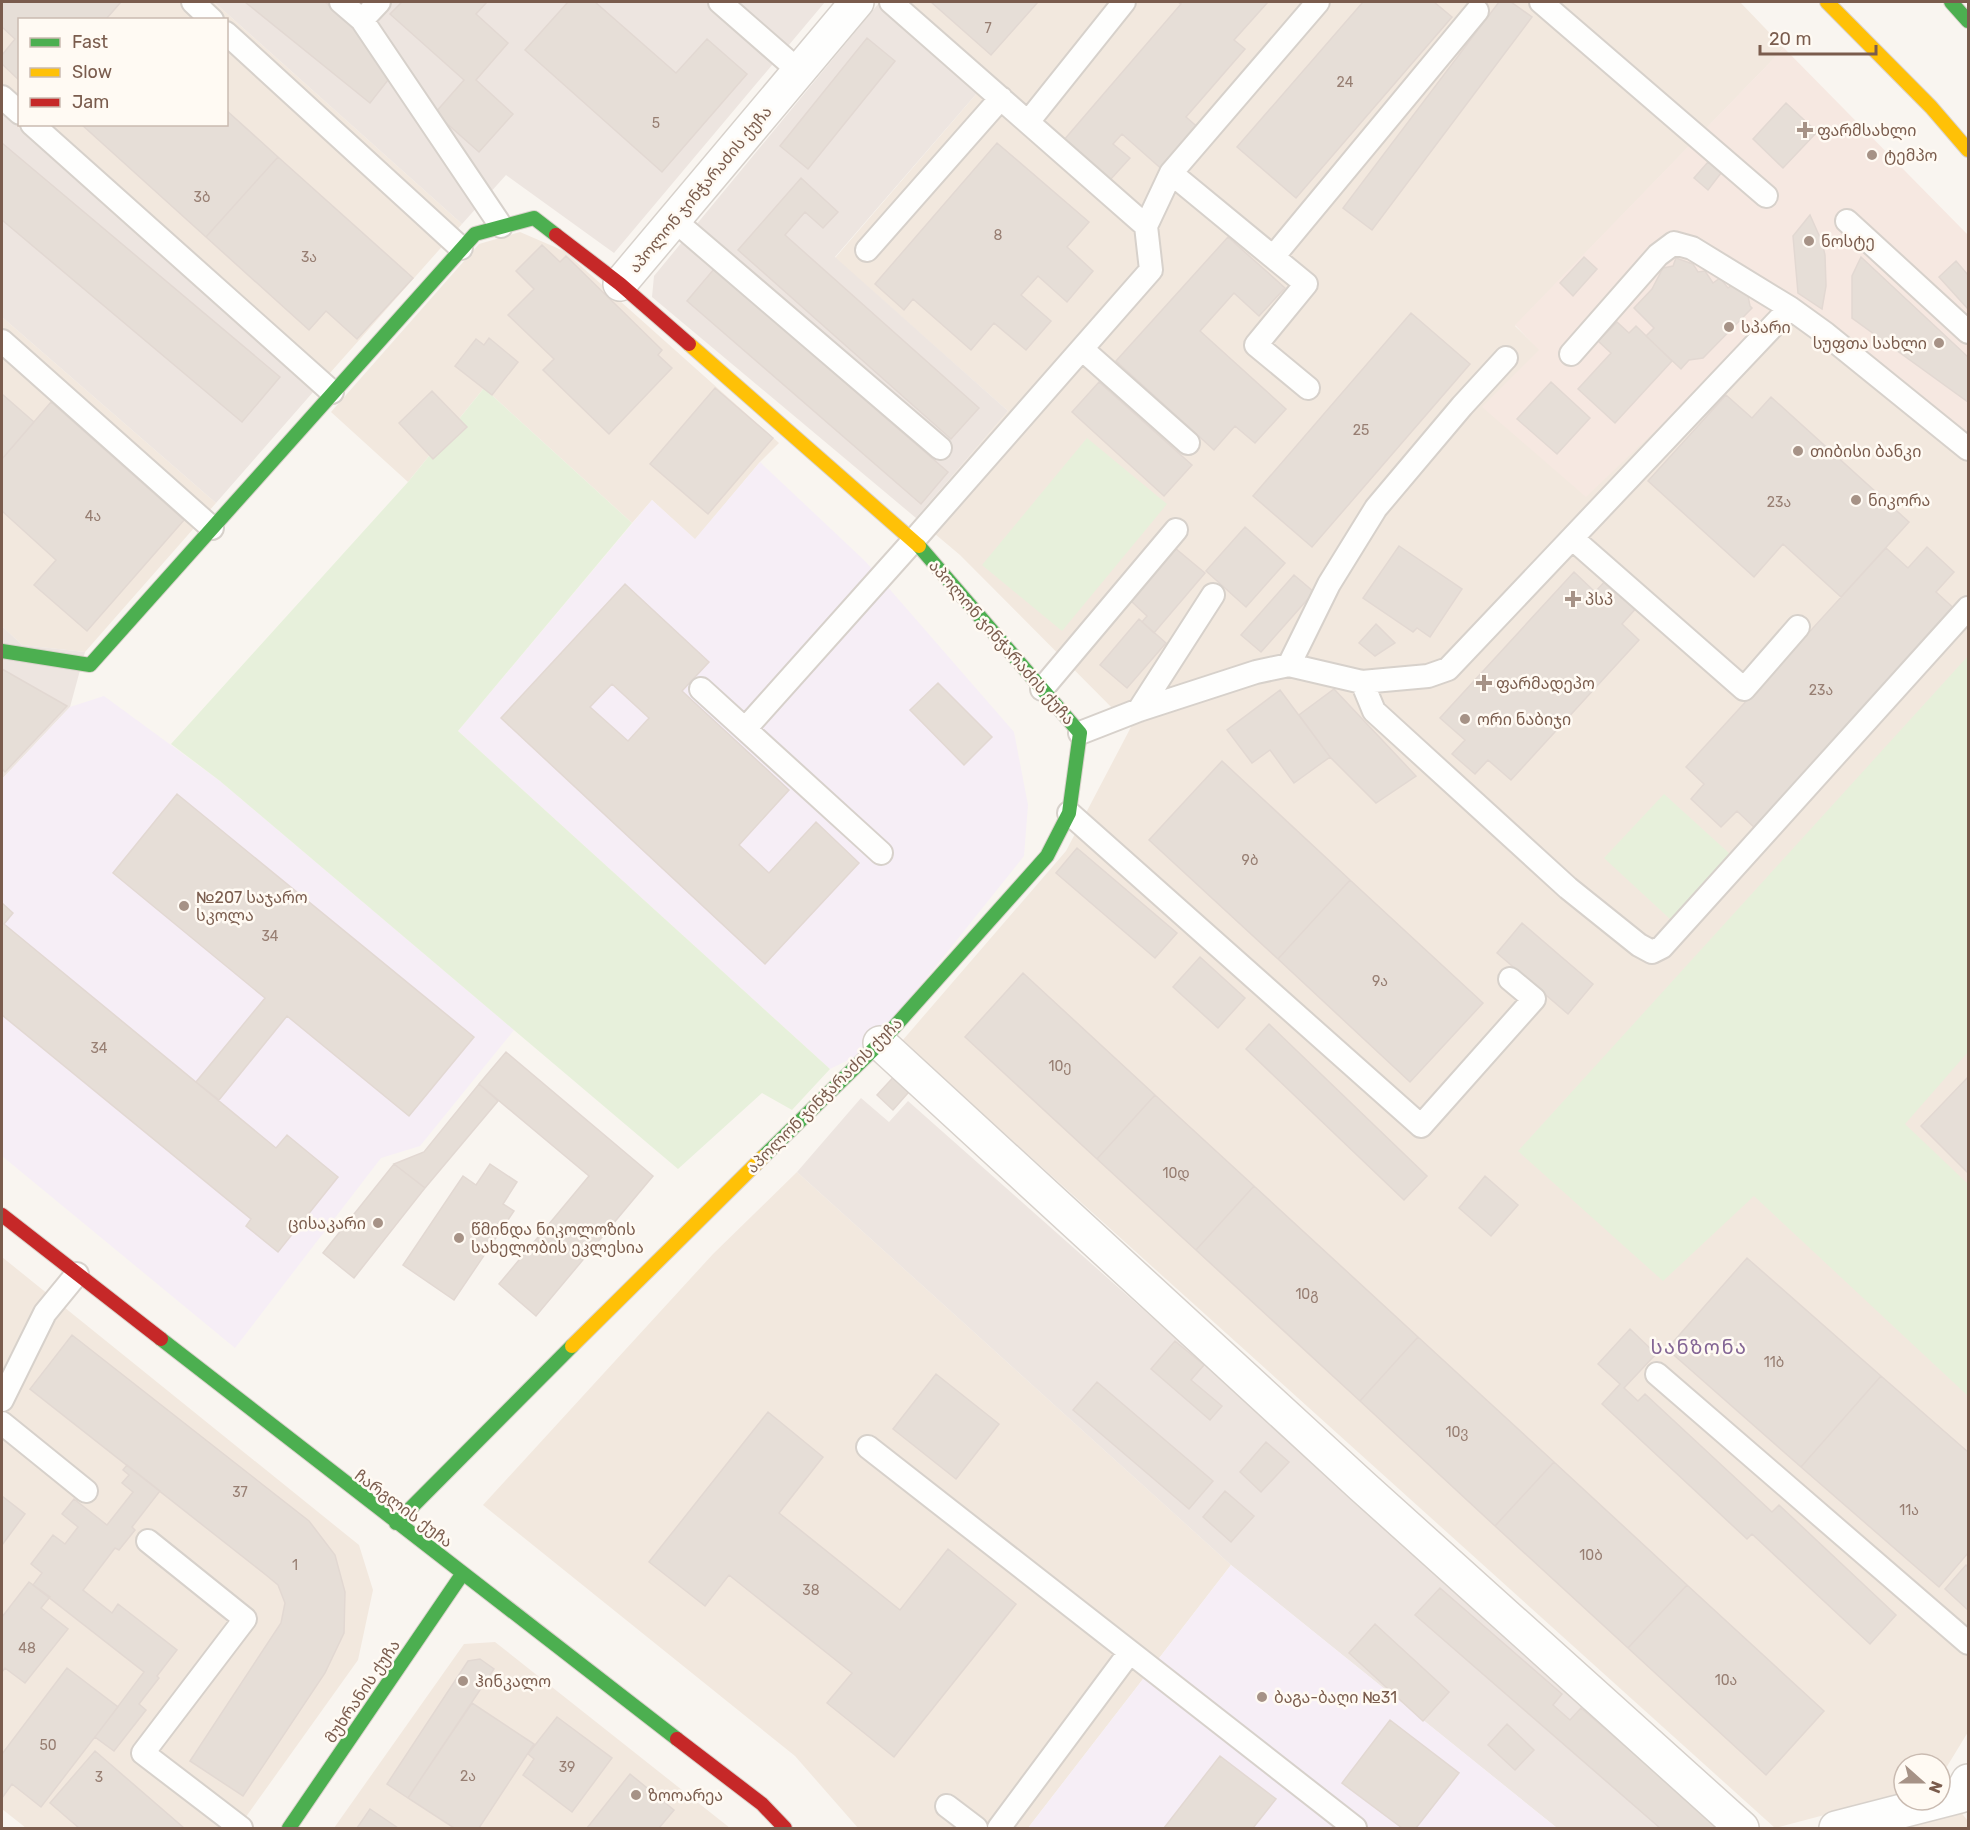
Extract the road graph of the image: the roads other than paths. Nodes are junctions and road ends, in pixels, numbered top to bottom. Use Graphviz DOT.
graph roads {
  1 [pos="193,2"];
  2 [pos="341,2"];
  3 [pos="379,2"];
  4 [pos="720,2"];
  5 [pos="857,2"];
  6 [pos="891,2"];
  7 [pos="1124,2"];
  8 [pos="1318,2"];
  9 [pos="1541,2"];
  10 [pos="1827,2"];
  11 [pos="1951,2"];
  12 [pos="1477,11"];
  13 [pos="210,18"];
  14 [pos="362,20"];
  15 [pos="1968,21"];
  16 [pos="228,35"];
  17 [pos="799,71"];
  18 [pos="2,97"];
  19 [pos="1001,98"];
  20 [pos="18,111"];
  21 [pos="1028,122"];
  22 [pos="34,126"];
  23 [pos="1968,150"];
  24 [pos="1171,173"];
  25 [pos="1766,196"];
  26 [pos="674,220"];
  27 [pos="1847,221"];
  28 [pos="501,226"];
  29 [pos="1146,226"];
  30 [pos="461,248"];
  31 [pos="867,250"];
  32 [pos="1273,257"];
  33 [pos="620,284"];
  34 [pos="1790,308"];
  35 [pos="1968,332"];
  36 [pos="2,341"];
  37 [pos="1082,349"];
  38 [pos="1572,354"];
  39 [pos="1506,358"];
  40 [pos="1308,388"];
  41 [pos="332,392"];
  42 [pos="1188,443"];
  43 [pos="940,448"];
  44 [pos="1968,449"];
  45 [pos="212,528"];
  46 [pos="1176,530"];
  47 [pos="1573,539"];
  48 [pos="914,540"];
  49 [pos="1213,595"];
  50 [pos="1968,608"];
  51 [pos="1798,627"];
  52 [pos="2,651"];
  53 [pos="1289,665"];
  54 [pos="1362,682"];
  55 [pos="701,689"];
  56 [pos="1042,689"];
  57 [pos="1139,710"];
  58 [pos="745,729"];
  59 [pos="1080,733"];
  60 [pos="1069,813"];
  61 [pos="881,853"];
  62 [pos="1510,979"];
  63 [pos="880,1043"];
  64 [pos="2,1215"];
  65 [pos="77,1274"];
  66 [pos="1657,1374"];
  67 [pos="2,1400"];
  68 [pos="2,1423"];
  69 [pos="868,1447"];
  70 [pos="86,1491"];
  71 [pos="396,1523"];
  72 [pos="148,1542"];
  73 [pos="463,1573"];
  74 [pos="1968,1643"];
  75 [pos="1130,1652"];
  76 [pos="1966,1794"];
  77 [pos="947,1806"];
  78 [pos="241,1828"];
  79 [pos="289,1828"];
  80 [pos="785,1828"];
  81 [pos="976,1828"];
  82 [pos="999,1828"];
  83 [pos="1355,1828"];
  84 [pos="1742,1828"];
  85 [pos="1836,1828"];
  1 -- 13 [label="lane"];
  2 -- 14 [label="lane"];
  3 -- 14 [label="lane"];
  4 -- 17 [label="lane"];
  5 -- 17 [label="street, აპოლონ ჯინჭარაძის ქუჩა"];
  6 -- 19 [label="lane"];
  7 -- 21 [label="lane"];
  8 -- 24 [label="lane"];
  9 -- 25 [label="lane"];
  10 -- 23 [label="street"];
  11 -- 15 [label="street"];
  12 -- 32 [label="lane"];
  14 -- 28 [label="lane"];
  16 -- 30 [label="lane"];
  17 -- 26 [label="street, აპოლონ ჯინჭარაძის ქუჩა"];
  18 -- 20 [label="lane"];
  19 -- 21 [label="lane"];
  19 -- 31 [label="lane"];
  21 -- 29 [label="lane"];
  22 -- 41 [label="lane"];
  24 -- 29 [label="lane"];
  24 -- 32 [label="lane"];
  26 -- 33 [label="street, აპოლონ ჯინჭარაძის ქუჩა"];
  26 -- 43 [label="lane"];
  27 -- 35 [label="lane"];
  28 -- 30 [label="street"];
  28 -- 33 [label="street"];
  29 -- 37 [label="lane"];
  30 -- 41 [label="street"];
  32 -- 40 [label="lane"];
  33 -- 48 [label="street, აპოლონ ჯინჭარაძის ქუჩა"];
  34 -- 38 [label="lane"];
  34 -- 44 [label="lane"];
  34 -- 47 [label="lane"];
  36 -- 45 [label="lane"];
  37 -- 42 [label="lane"];
  37 -- 48 [label="lane"];
  39 -- 53 [label="lane"];
  41 -- 45 [label="street"];
  45 -- 52 [label="street"];
  46 -- 56 [label="lane"];
  47 -- 51 [label="lane"];
  47 -- 54 [label="lane"];
  48 -- 56 [label="street, აპოლონ ჯინჭარაძის ქუჩა"];
  48 -- 58 [label="lane"];
  49 -- 57 [label="lane"];
  50 -- 54 [label="lane"];
  53 -- 54 [label="lane"];
  53 -- 57 [label="lane"];
  55 -- 58 [label="lane"];
  56 -- 59 [label="street, აპოლონ ჯინჭარაძის ქუჩა"];
  57 -- 59 [label="lane"];
  58 -- 61 [label="lane"];
  59 -- 60 [label="street, აპოლონ ჯინჭარაძის ქუჩა"];
  60 -- 62 [label="lane"];
  60 -- 63 [label="street, აპოლონ ჯინჭარაძის ქუჩა"];
  63 -- 71 [label="street, აპოლონ ჯინჭარაძის ქუჩა"];
  63 -- 84 [label="street"];
  64 -- 65 [label="street, ჩარგლის ქუჩა"];
  65 -- 67 [label="lane"];
  65 -- 71 [label="street, ჩარგლის ქუჩა"];
  66 -- 74 [label="lane"];
  68 -- 70 [label="lane"];
  69 -- 75 [label="lane"];
  71 -- 73 [label="street, ჩარგლის ქუჩა"];
  72 -- 78 [label="lane"];
  73 -- 79 [label="street, მუხრანის ქუჩა"];
  73 -- 80 [label="street, ჩარგლის ქუჩა"];
  75 -- 82 [label="lane"];
  75 -- 83 [label="lane"];
  76 -- 85 [label="street"];
  77 -- 81 [label="lane"];
}
